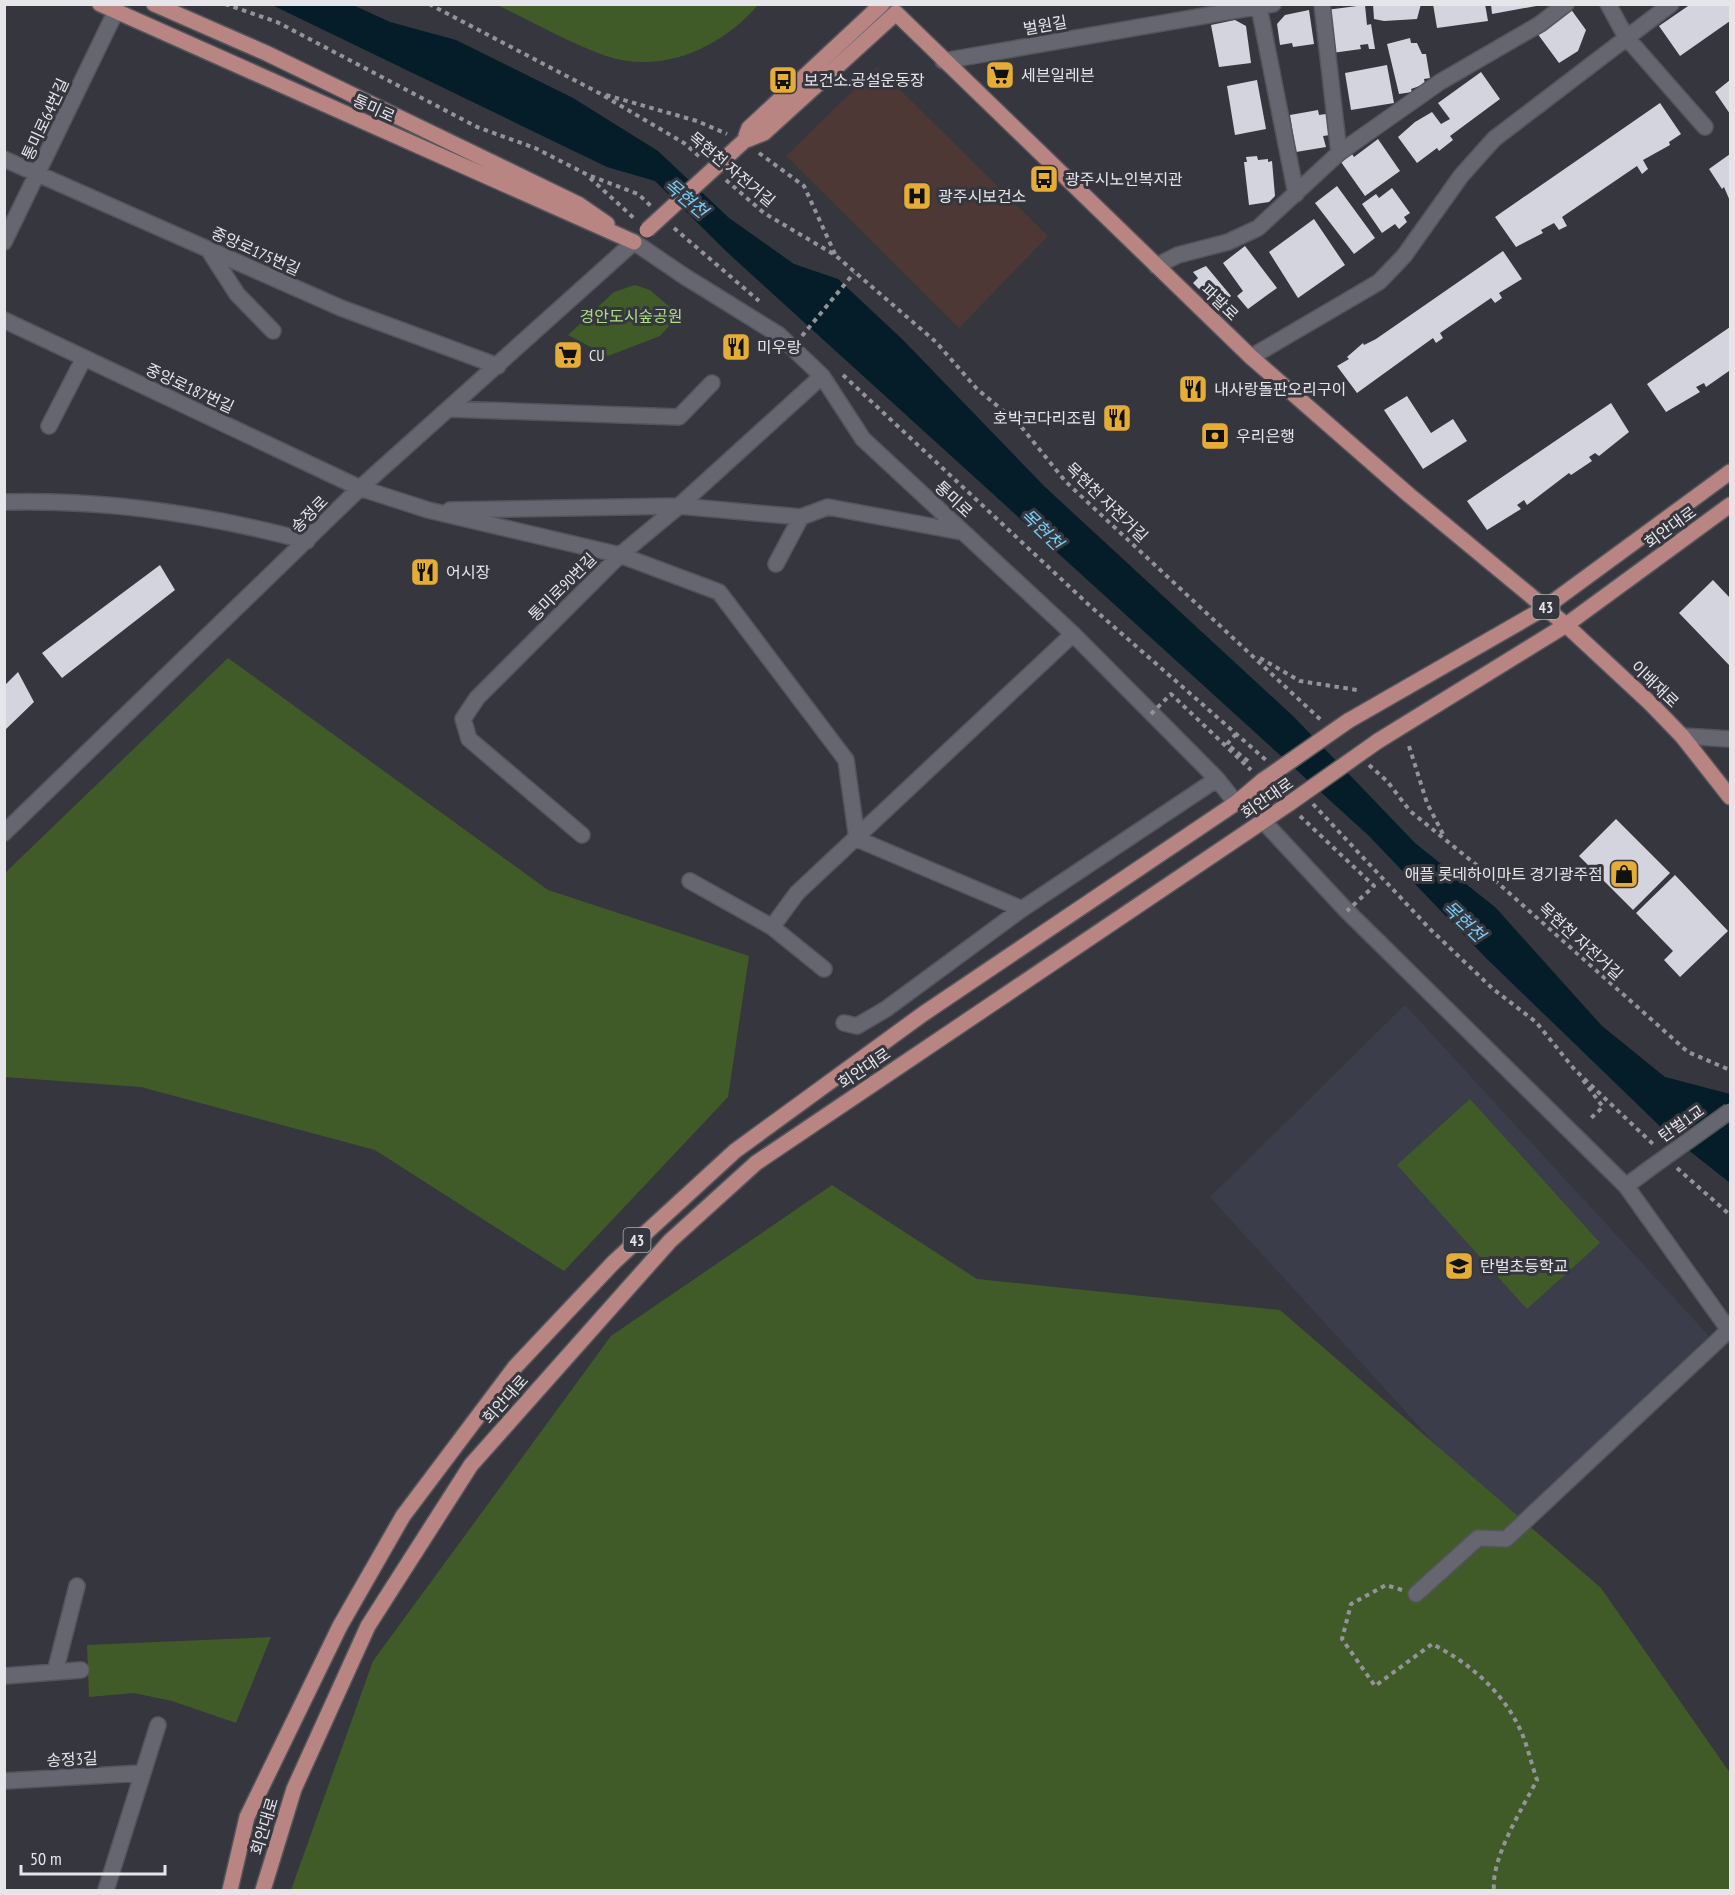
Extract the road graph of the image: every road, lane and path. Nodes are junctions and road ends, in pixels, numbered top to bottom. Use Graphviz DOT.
graph roads {
  1 [pos="100,4"];
  2 [pos="154,4"];
  3 [pos="429,4"];
  4 [pos="1322,4"];
  5 [pos="1566,4"];
  6 [pos="1608,4"];
  7 [pos="1671,4"];
  8 [pos="1266,6"];
  9 [pos="889,8"];
  10 [pos="116,11"];
  11 [pos="1626,37"];
  12 [pos="943,61"];
  13 [pos="599,93"];
  14 [pos="1705,127"];
  15 [pos="748,139"];
  16 [pos="1339,153"];
  17 [pos="4,159"];
  18 [pos="711,166"];
  19 [pos="39,174"];
  20 [pos="720,174"];
  21 [pos="588,175"];
  22 [pos="1296,194"];
  23 [pos="647,230"];
  24 [pos="4,242"];
  25 [pos="634,242"];
  26 [pos="208,249"];
  27 [pos="835,255"];
  28 [pos="1156,266"];
  29 [pos="854,273"];
  30 [pos="4,320"];
  31 [pos="273,331"];
  32 [pos="802,336"];
  33 [pos="1251,357"];
  34 [pos="84,358"];
  35 [pos="498,366"];
  36 [pos="822,376"];
  37 [pos="712,384"];
  38 [pos="449,409"];
  39 [pos="49,426"];
  40 [pos="1731,472"];
  41 [pos="360,488"];
  42 [pos="4,502"];
  43 [pos="1731,505"];
  44 [pos="679,506"];
  45 [pos="428,510"];
  46 [pos="801,517"];
  47 [pos="962,532"];
  48 [pos="307,541"];
  49 [pos="620,555"];
  50 [pos="776,564"];
  51 [pos="1543,609"];
  52 [pos="1566,626"];
  53 [pos="1073,634"];
  54 [pos="1253,654"];
  55 [pos="1357,690"];
  56 [pos="1330,728"];
  57 [pos="1236,734"];
  58 [pos="1682,736"];
  59 [pos="1731,739"];
  60 [pos="1409,746"];
  61 [pos="1363,758"];
  62 [pos="1249,762"];
  63 [pos="1217,778"];
  64 [pos="1731,797"];
  65 [pos="1236,803"];
  66 [pos="1264,822"];
  67 [pos="4,833"];
  68 [pos="582,835"];
  69 [pos="857,839"];
  70 [pos="1446,840"];
  71 [pos="690,881"];
  72 [pos="1022,909"];
  73 [pos="772,927"];
  74 [pos="825,969"];
  75 [pos="844,1023"];
  76 [pos="1575,1070"];
  77 [pos="1731,1070"];
  78 [pos="1731,1111"];
  79 [pos="1591,1118"];
  80 [pos="1626,1186"];
  81 [pos="77,1587"];
  82 [pos="1416,1594"];
  83 [pos="81,1670"];
  84 [pos="55,1672"];
  85 [pos="4,1676"];
  86 [pos="158,1725"];
  87 [pos="142,1773"];
  88 [pos="4,1781"];
  89 [pos="106,1890"];
  90 [pos="230,1890"];
  91 [pos="263,1890"];
  92 [pos="1494,1890"];
  1 -- 10 [label="main road, 통미로"];
  2 -- 25 [label="main road, 통미로"];
  3 -- 13 [label="path, 목현천 자전거길"];
  4 -- 16 [label="street"];
  5 -- 16 [label="street"];
  6 -- 11 [label="street"];
  7 -- 11 [label="street"];
  8 -- 12 [label="street, 벌원길"];
  8 -- 22 [label="street, 벌원길"];
  9 -- 12 [label="main road, 파발로"];
  9 -- 15 [label="main road, 송정로"];
  10 -- 19 [label="street, 통미로64번길"];
  10 -- 25 [label="main road, 통미로"];
  11 -- 14 [label="street"];
  11 -- 33 [label="street"];
  12 -- 28 [label="main road, 파발로"];
  13 -- 15 [label="path"];
  13 -- 18 [label="path, 목현천 자전거길"];
  15 -- 23 [label="main road, 송정로, bridge"];
  15 -- 27 [label="path"];
  16 -- 22 [label="street"];
  17 -- 19 [label="street, 중앙로175번길"];
  19 -- 24 [label="street, 통미로64번길"];
  19 -- 26 [label="street, 중앙로175번길"];
  20 -- 27 [label="path, 목현천 자전거길"];
  21 -- 23 [label="path"];
  22 -- 28 [label="street"];
  23 -- 25 [label="main road, 송정로"];
  25 -- 35 [label="street, 송정로"];
  25 -- 36 [label="street, 통미로"];
  26 -- 31 [label="street"];
  26 -- 35 [label="street, 중앙로175번길"];
  27 -- 29 [label="path, 목현천 자전거길"];
  28 -- 33 [label="main road, 파발로"];
  29 -- 32 [label="path"];
  29 -- 54 [label="path, 목현천 자전거길"];
  30 -- 34 [label="street, 중앙로187번길"];
  33 -- 51 [label="main road, 파발로"];
  34 -- 39 [label="street"];
  34 -- 41 [label="street, 중앙로187번길"];
  35 -- 38 [label="street, 송정로"];
  36 -- 44 [label="street, 통미로90번길"];
  36 -- 47 [label="street, 통미로"];
  37 -- 38 [label="street"];
  38 -- 41 [label="street, 송정로"];
  40 -- 51 [label="main road, 회안대로 / 43"];
  41 -- 45 [label="street, 중앙로187번길"];
  41 -- 48 [label="street, 송정로"];
  42 -- 48 [label="street"];
  43 -- 52 [label="main road, 회안대로 / 43"];
  44 -- 45 [label="street"];
  44 -- 46 [label="street"];
  44 -- 49 [label="street, 통미로90번길"];
  45 -- 49 [label="street"];
  46 -- 47 [label="street"];
  46 -- 50 [label="street"];
  47 -- 53 [label="street, 통미로"];
  48 -- 67 [label="street, 송정로"];
  49 -- 68 [label="street, 통미로90번길"];
  49 -- 69 [label="street"];
  51 -- 52 [label="main road, 이배재로"];
  51 -- 65 [label="main road, 회안대로 / 43, bridge"];
  52 -- 58 [label="main road, 이배재로"];
  52 -- 66 [label="main road, 회안대로 / 43, bridge"];
  53 -- 63 [label="street, 통미로"];
  53 -- 69 [label="street"];
  54 -- 55 [label="path"];
  54 -- 56 [label="path, 목현천 자전거길"];
  57 -- 62 [label="path"];
  58 -- 59 [label="street"];
  58 -- 64 [label="main road, 이배재로"];
  60 -- 70 [label="path"];
  61 -- 70 [label="path, 목현천 자전거길"];
  63 -- 65 [label="street, 통미로"];
  63 -- 72 [label="street"];
  65 -- 90 [label="main road, 회안대로 / 43"];
  66 -- 80 [label="street"];
  66 -- 91 [label="main road, 회안대로 / 43"];
  69 -- 72 [label="street"];
  69 -- 73 [label="street"];
  70 -- 77 [label="path, 목현천 자전거길"];
  71 -- 73 [label="street"];
  72 -- 75 [label="street"];
  73 -- 74 [label="street"];
  76 -- 79 [label="path"];
  78 -- 80 [label="street, 탄벌1교, bridge"];
  80 -- 82 [label="street"];
  81 -- 84 [label="street"];
  82 -- 92 [label="path"];
  83 -- 84 [label="street"];
  84 -- 85 [label="street"];
  86 -- 87 [label="street"];
  87 -- 88 [label="street, 송정3길"];
  87 -- 89 [label="street"];
}
